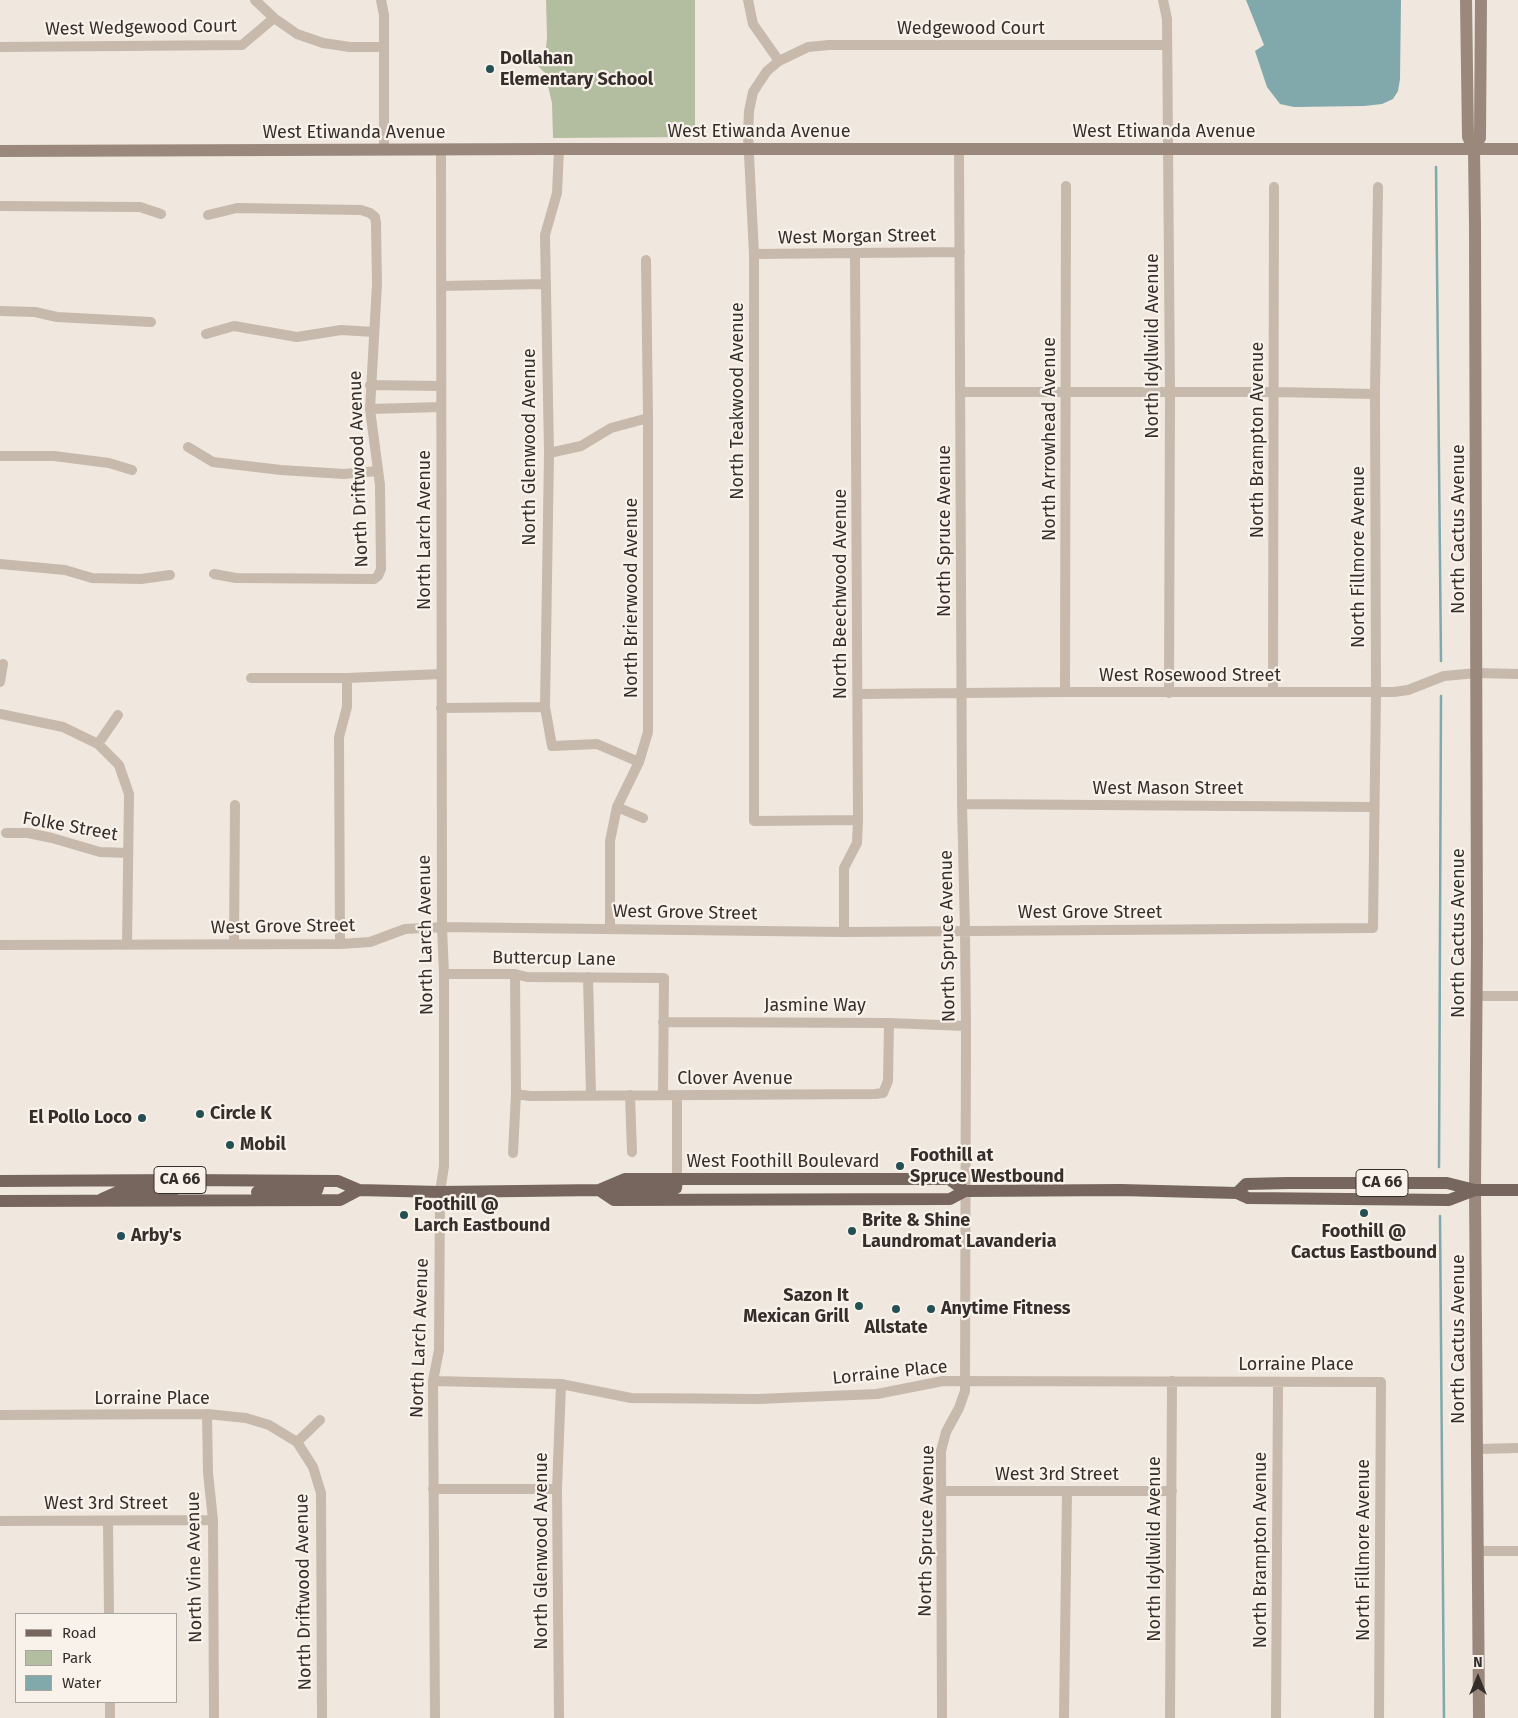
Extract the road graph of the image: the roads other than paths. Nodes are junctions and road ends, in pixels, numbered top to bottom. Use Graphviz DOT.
graph roads {
  1 [pos="255,0"];
  2 [pos="382,0"];
  3 [pos="748,0"];
  4 [pos="1163,0"];
  5 [pos="1466,0"];
  6 [pos="1481,0"];
  7 [pos="274,18"];
  8 [pos="1167,45"];
  9 [pos="0,47"];
  10 [pos="384,47"];
  11 [pos="779,60"];
  12 [pos="559,149"];
  13 [pos="749,149"];
  14 [pos="959,149"];
  15 [pos="1167,149"];
  16 [pos="1474,149"];
  17 [pos="1518,149"];
  18 [pos="384,150"];
  19 [pos="441,150"];
  20 [pos="0,151"];
  21 [pos="1066,186"];
  22 [pos="1274,187"];
  23 [pos="1378,187"];
  24 [pos="0,206"];
  25 [pos="161,214"];
  26 [pos="208,215"];
  27 [pos="960,252"];
  28 [pos="754,254"];
  29 [pos="855,254"];
  30 [pos="646,260"];
  31 [pos="544,284"];
  32 [pos="441,286"];
  33 [pos="0,311"];
  34 [pos="152,322"];
  35 [pos="374,332"];
  36 [pos="206,334"];
  37 [pos="370,385"];
  38 [pos="441,386"];
  39 [pos="960,392"];
  40 [pos="1274,392"];
  41 [pos="1066,393"];
  42 [pos="1170,393"];
  43 [pos="1375,394"];
  44 [pos="441,407"];
  45 [pos="370,409"];
  46 [pos="648,418"];
  47 [pos="188,447"];
  48 [pos="549,453"];
  49 [pos="0,456"];
  50 [pos="132,470"];
  51 [pos="378,471"];
  52 [pos="0,564"];
  53 [pos="170,574"];
  54 [pos="214,574"];
  55 [pos="3,664"];
  56 [pos="1477,673"];
  57 [pos="442,674"];
  58 [pos="1518,674"];
  59 [pos="251,678"];
  60 [pos="347,678"];
  61 [pos="0,682"];
  62 [pos="1065,692"];
  63 [pos="1273,692"];
  64 [pos="1376,692"];
  65 [pos="962,693"];
  66 [pos="1169,693"];
  67 [pos="858,694"];
  68 [pos="544,707"];
  69 [pos="442,708"];
  70 [pos="0,714"];
  71 [pos="118,714"];
  72 [pos="98,744"];
  73 [pos="639,762"];
  74 [pos="962,804"];
  75 [pos="235,805"];
  76 [pos="617,807"];
  77 [pos="1374,807"];
  78 [pos="643,818"];
  79 [pos="858,820"];
  80 [pos="6,833"];
  81 [pos="128,853"];
  82 [pos="442,926"];
  83 [pos="1373,928"];
  84 [pos="610,929"];
  85 [pos="965,931"];
  86 [pos="844,932"];
  87 [pos="234,944"];
  88 [pos="340,944"];
  89 [pos="127,945"];
  90 [pos="0,946"];
  91 [pos="444,974"];
  92 [pos="516,974"];
  93 [pos="588,977"];
  94 [pos="1476,996"];
  95 [pos="1518,996"];
  96 [pos="663,1022"];
  97 [pos="889,1023"];
  98 [pos="966,1026"];
  99 [pos="516,1094"];
  100 [pos="591,1095"];
  101 [pos="630,1095"];
  102 [pos="663,1095"];
  103 [pos="677,1096"];
  104 [pos="632,1152"];
  105 [pos="513,1153"];
  106 [pos="677,1179"];
  107 [pos="183,1180"];
  108 [pos="0,1181"];
  109 [pos="320,1181"];
  110 [pos="359,1190"];
  111 [pos="599,1190"];
  112 [pos="965,1190"];
  113 [pos="1475,1190"];
  114 [pos="1518,1190"];
  115 [pos="440,1192"];
  116 [pos="224,1200"];
  117 [pos="0,1201"];
  118 [pos="97,1201"];
  119 [pos="433,1381"];
  120 [pos="1172,1381"];
  121 [pos="965,1382"];
  122 [pos="1278,1382"];
  123 [pos="1381,1382"];
  124 [pos="561,1384"];
  125 [pos="207,1414"];
  126 [pos="0,1415"];
  127 [pos="320,1420"];
  128 [pos="297,1442"];
  129 [pos="1518,1448"];
  130 [pos="1477,1449"];
  131 [pos="433,1489"];
  132 [pos="557,1490"];
  133 [pos="942,1491"];
  134 [pos="1067,1492"];
  135 [pos="1172,1492"];
  136 [pos="213,1520"];
  137 [pos="0,1521"];
  138 [pos="108,1521"];
  139 [pos="1478,1551"];
  140 [pos="1518,1551"];
  141 [pos="109,1613"];
  142 [pos="110,1703"];
  143 [pos="110,1718"];
  144 [pos="214,1718"];
  145 [pos="322,1718"];
  146 [pos="435,1718"];
  147 [pos="559,1718"];
  148 [pos="942,1718"];
  149 [pos="1064,1718"];
  150 [pos="1170,1718"];
  151 [pos="1276,1718"];
  152 [pos="1379,1718"];
  153 [pos="1479,1718"];
  1 -- 7 [label="street"];
  2 -- 10 [label="street"];
  3 -- 11 [label="street"];
  4 -- 8 [label="street, North Idyllwild Avenue"];
  5 -- 16 [label="main road, North Cactus Avenue"];
  6 -- 16 [label="main road, North Cactus Avenue"];
  7 -- 9 [label="street, West Wedgewood Court"];
  7 -- 10 [label="street"];
  8 -- 11 [label="street, Wedgewood Court"];
  8 -- 15 [label="street, North Idyllwild Avenue"];
  10 -- 18 [label="street"];
  11 -- 13 [label="street, North Teakwood Avenue"];
  12 -- 13 [label="main road, West Etiwanda Avenue"];
  12 -- 19 [label="main road, West Etiwanda Avenue"];
  12 -- 31 [label="street, North Glenwood Avenue"];
  13 -- 14 [label="main road, West Etiwanda Avenue"];
  13 -- 28 [label="street, North Teakwood Avenue"];
  14 -- 15 [label="main road, West Etiwanda Avenue"];
  14 -- 27 [label="street, North Spruce Avenue"];
  15 -- 16 [label="main road, West Etiwanda Avenue"];
  15 -- 42 [label="street, North Idyllwild Avenue"];
  16 -- 17 [label="main road, West Etiwanda Avenue"];
  16 -- 56 [label="main road, North Cactus Avenue"];
  18 -- 19 [label="main road, West Etiwanda Avenue"];
  18 -- 20 [label="main road, West Etiwanda Avenue"];
  19 -- 32 [label="street, North Larch Avenue"];
  21 -- 41 [label="street, North Arrowhead Avenue"];
  22 -- 40 [label="street, North Brampton Avenue"];
  23 -- 43 [label="street, North Fillmore Avenue"];
  24 -- 25 [label="street"];
  26 -- 35 [label="street, North Driftwood Avenue"];
  27 -- 29 [label="street, West Morgan Street"];
  27 -- 39 [label="street, North Spruce Avenue"];
  28 -- 29 [label="street, West Morgan Street"];
  28 -- 79 [label="street, North Teakwood Avenue"];
  29 -- 67 [label="street, North Beechwood Avenue"];
  30 -- 46 [label="street, North Brierwood Avenue"];
  31 -- 32 [label="street"];
  31 -- 48 [label="street, North Glenwood Avenue"];
  32 -- 38 [label="street, North Larch Avenue"];
  33 -- 34 [label="street"];
  35 -- 36 [label="street"];
  35 -- 37 [label="street, North Driftwood Avenue"];
  37 -- 38 [label="street"];
  37 -- 45 [label="street, North Driftwood Avenue"];
  38 -- 44 [label="street, North Larch Avenue"];
  39 -- 41 [label="street"];
  39 -- 65 [label="street, North Spruce Avenue"];
  40 -- 42 [label="street"];
  40 -- 43 [label="street"];
  40 -- 63 [label="street, North Brampton Avenue"];
  41 -- 42 [label="street"];
  41 -- 62 [label="street, North Arrowhead Avenue"];
  42 -- 66 [label="street, North Idyllwild Avenue"];
  43 -- 64 [label="street, North Fillmore Avenue"];
  44 -- 45 [label="street"];
  44 -- 57 [label="street, North Larch Avenue"];
  45 -- 51 [label="street, North Driftwood Avenue"];
  46 -- 48 [label="street"];
  46 -- 73 [label="street, North Brierwood Avenue"];
  47 -- 51 [label="street"];
  48 -- 68 [label="street, North Glenwood Avenue"];
  49 -- 50 [label="street"];
  51 -- 54 [label="street, North Driftwood Avenue"];
  52 -- 53 [label="street"];
  55 -- 61 [label="street"];
  56 -- 58 [label="street, West Rosewood Street"];
  56 -- 64 [label="street, West Rosewood Street"];
  56 -- 94 [label="main road, North Cactus Avenue"];
  57 -- 60 [label="street"];
  57 -- 69 [label="street, North Larch Avenue"];
  59 -- 60 [label="street"];
  60 -- 88 [label="street"];
  62 -- 65 [label="street, West Rosewood Street"];
  62 -- 66 [label="street, West Rosewood Street"];
  63 -- 64 [label="street, West Rosewood Street"];
  63 -- 66 [label="street, West Rosewood Street"];
  64 -- 77 [label="street, North Fillmore Avenue"];
  65 -- 67 [label="street, West Rosewood Street"];
  65 -- 74 [label="street, North Spruce Avenue"];
  67 -- 79 [label="street, North Beechwood Avenue"];
  68 -- 69 [label="street"];
  68 -- 73 [label="street, North Glenwood Avenue"];
  69 -- 82 [label="street, North Larch Avenue"];
  70 -- 72 [label="street"];
  71 -- 72 [label="street"];
  72 -- 81 [label="street"];
  73 -- 76 [label="street, North Brierwood Avenue"];
  74 -- 77 [label="street, West Mason Street"];
  74 -- 85 [label="street, North Spruce Avenue"];
  75 -- 87 [label="street"];
  76 -- 78 [label="street"];
  76 -- 84 [label="street, North Brierwood Avenue"];
  77 -- 83 [label="street, North Fillmore Avenue"];
  79 -- 86 [label="street, North Beechwood Avenue"];
  80 -- 81 [label="street, Folke Street"];
  81 -- 89 [label="street"];
  82 -- 84 [label="street, West Grove Street"];
  82 -- 88 [label="street, West Grove Street"];
  82 -- 91 [label="street, North Larch Avenue"];
  83 -- 85 [label="street, West Grove Street"];
  84 -- 86 [label="street, West Grove Street"];
  85 -- 86 [label="street, West Grove Street"];
  85 -- 98 [label="street, North Spruce Avenue"];
  87 -- 88 [label="street, West Grove Street"];
  87 -- 89 [label="street, West Grove Street"];
  89 -- 90 [label="street, West Grove Street"];
  91 -- 92 [label="street, Buttercup Lane"];
  91 -- 115 [label="street, North Larch Avenue"];
  92 -- 93 [label="street, Buttercup Lane"];
  92 -- 99 [label="street"];
  93 -- 96 [label="street, Buttercup Lane"];
  93 -- 100 [label="street"];
  94 -- 95 [label="street"];
  94 -- 113 [label="main road, North Cactus Avenue"];
  96 -- 97 [label="street, Jasmine Way"];
  96 -- 102 [label="street"];
  97 -- 98 [label="street, Jasmine Way"];
  97 -- 103 [label="street, Clover Avenue"];
  98 -- 112 [label="street, North Spruce Avenue"];
  99 -- 100 [label="street, Clover Avenue"];
  99 -- 105 [label="street"];
  100 -- 101 [label="street, Clover Avenue"];
  101 -- 102 [label="street, Clover Avenue"];
  101 -- 104 [label="street"];
  102 -- 103 [label="street, Clover Avenue"];
  103 -- 106 [label="street"];
  106 -- 111 [label="main road, West Foothill Boulevard"];
  106 -- 112 [label="main road, West Foothill Boulevard"];
  107 -- 108 [label="main road, West Foothill Boulevard / CA 66"];
  107 -- 109 [label="main road, West Foothill Boulevard / CA 66"];
  107 -- 118 [label="main road"];
  109 -- 110 [label="main road, West Foothill Boulevard / CA 66"];
  109 -- 116 [label="main road"];
  110 -- 115 [label="main road, West Foothill Boulevard"];
  110 -- 116 [label="main road, West Foothill Boulevard"];
  111 -- 112 [label="main road, West Foothill Boulevard"];
  111 -- 115 [label="main road, West Foothill Boulevard"];
  112 -- 113 [label="main road, West Foothill Boulevard / CA 66"];
  112 -- 121 [label="street, North Spruce Avenue"];
  113 -- 114 [label="main road, West Foothill Boulevard"];
  113 -- 130 [label="main road, North Cactus Avenue"];
  115 -- 119 [label="street, North Larch Avenue"];
  116 -- 118 [label="main road, West Foothill Boulevard"];
  117 -- 118 [label="main road, West Foothill Boulevard"];
  119 -- 124 [label="street, Lorraine Place"];
  119 -- 131 [label="street, North Larch Avenue"];
  120 -- 121 [label="street, Lorraine Place"];
  120 -- 122 [label="street, Lorraine Place"];
  120 -- 135 [label="street, North Idyllwild Avenue"];
  121 -- 124 [label="street, Lorraine Place"];
  121 -- 133 [label="street, North Spruce Avenue"];
  122 -- 123 [label="street, Lorraine Place"];
  122 -- 151 [label="street, North Brampton Avenue"];
  123 -- 152 [label="street, North Fillmore Avenue"];
  124 -- 132 [label="street, North Glenwood Avenue"];
  125 -- 126 [label="street, Lorraine Place"];
  125 -- 128 [label="street, Lorraine Place"];
  125 -- 136 [label="street, North Vine Avenue"];
  127 -- 128 [label="street"];
  128 -- 145 [label="street, North Driftwood Avenue"];
  129 -- 130 [label="street"];
  130 -- 139 [label="main road, North Cactus Avenue"];
  131 -- 132 [label="street"];
  131 -- 146 [label="street, North Larch Avenue"];
  132 -- 147 [label="street, North Glenwood Avenue"];
  133 -- 134 [label="street, West 3rd Street"];
  133 -- 148 [label="street, North Spruce Avenue"];
  134 -- 135 [label="street, West 3rd Street"];
  134 -- 149 [label="street"];
  135 -- 150 [label="street, North Idyllwild Avenue"];
  136 -- 138 [label="street, West 3rd Street"];
  136 -- 144 [label="street, North Vine Avenue"];
  137 -- 138 [label="street, West 3rd Street"];
  138 -- 141 [label="street"];
  139 -- 140 [label="street"];
  139 -- 153 [label="main road, North Cactus Avenue"];
  142 -- 143 [label="street"];
}
